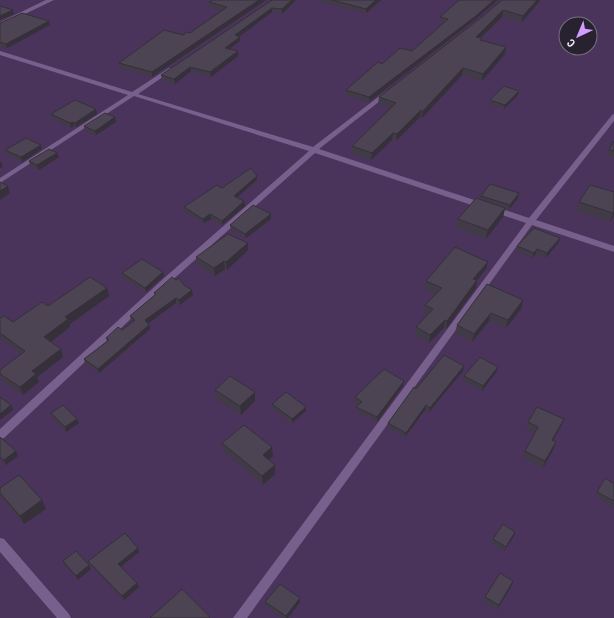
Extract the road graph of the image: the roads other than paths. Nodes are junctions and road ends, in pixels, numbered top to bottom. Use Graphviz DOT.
graph roads {
  1 [pos="51,0"];
  2 [pos="0,24"];
  3 [pos="0,53"];
  4 [pos="174,67"];
  5 [pos="394,88"];
  6 [pos="135,94"];
  7 [pos="614,116"];
  8 [pos="314,150"];
  9 [pos="0,181"];
  10 [pos="531,221"];
  11 [pos="614,249"];
  12 [pos="0,435"];
  13 [pos="0,544"];
  14 [pos="65,618"];
  15 [pos="239,618"];
  1 -- 2 [label="lane"];
  3 -- 6 [label="lane"];
  4 -- 6 [label="lane"];
  5 -- 8 [label="lane"];
  6 -- 8 [label="lane"];
  6 -- 9 [label="lane"];
  7 -- 10 [label="lane"];
  8 -- 10 [label="lane"];
  8 -- 12 [label="lane"];
  10 -- 11 [label="lane"];
  10 -- 15 [label="lane"];
  13 -- 14 [label="lane"];
}
